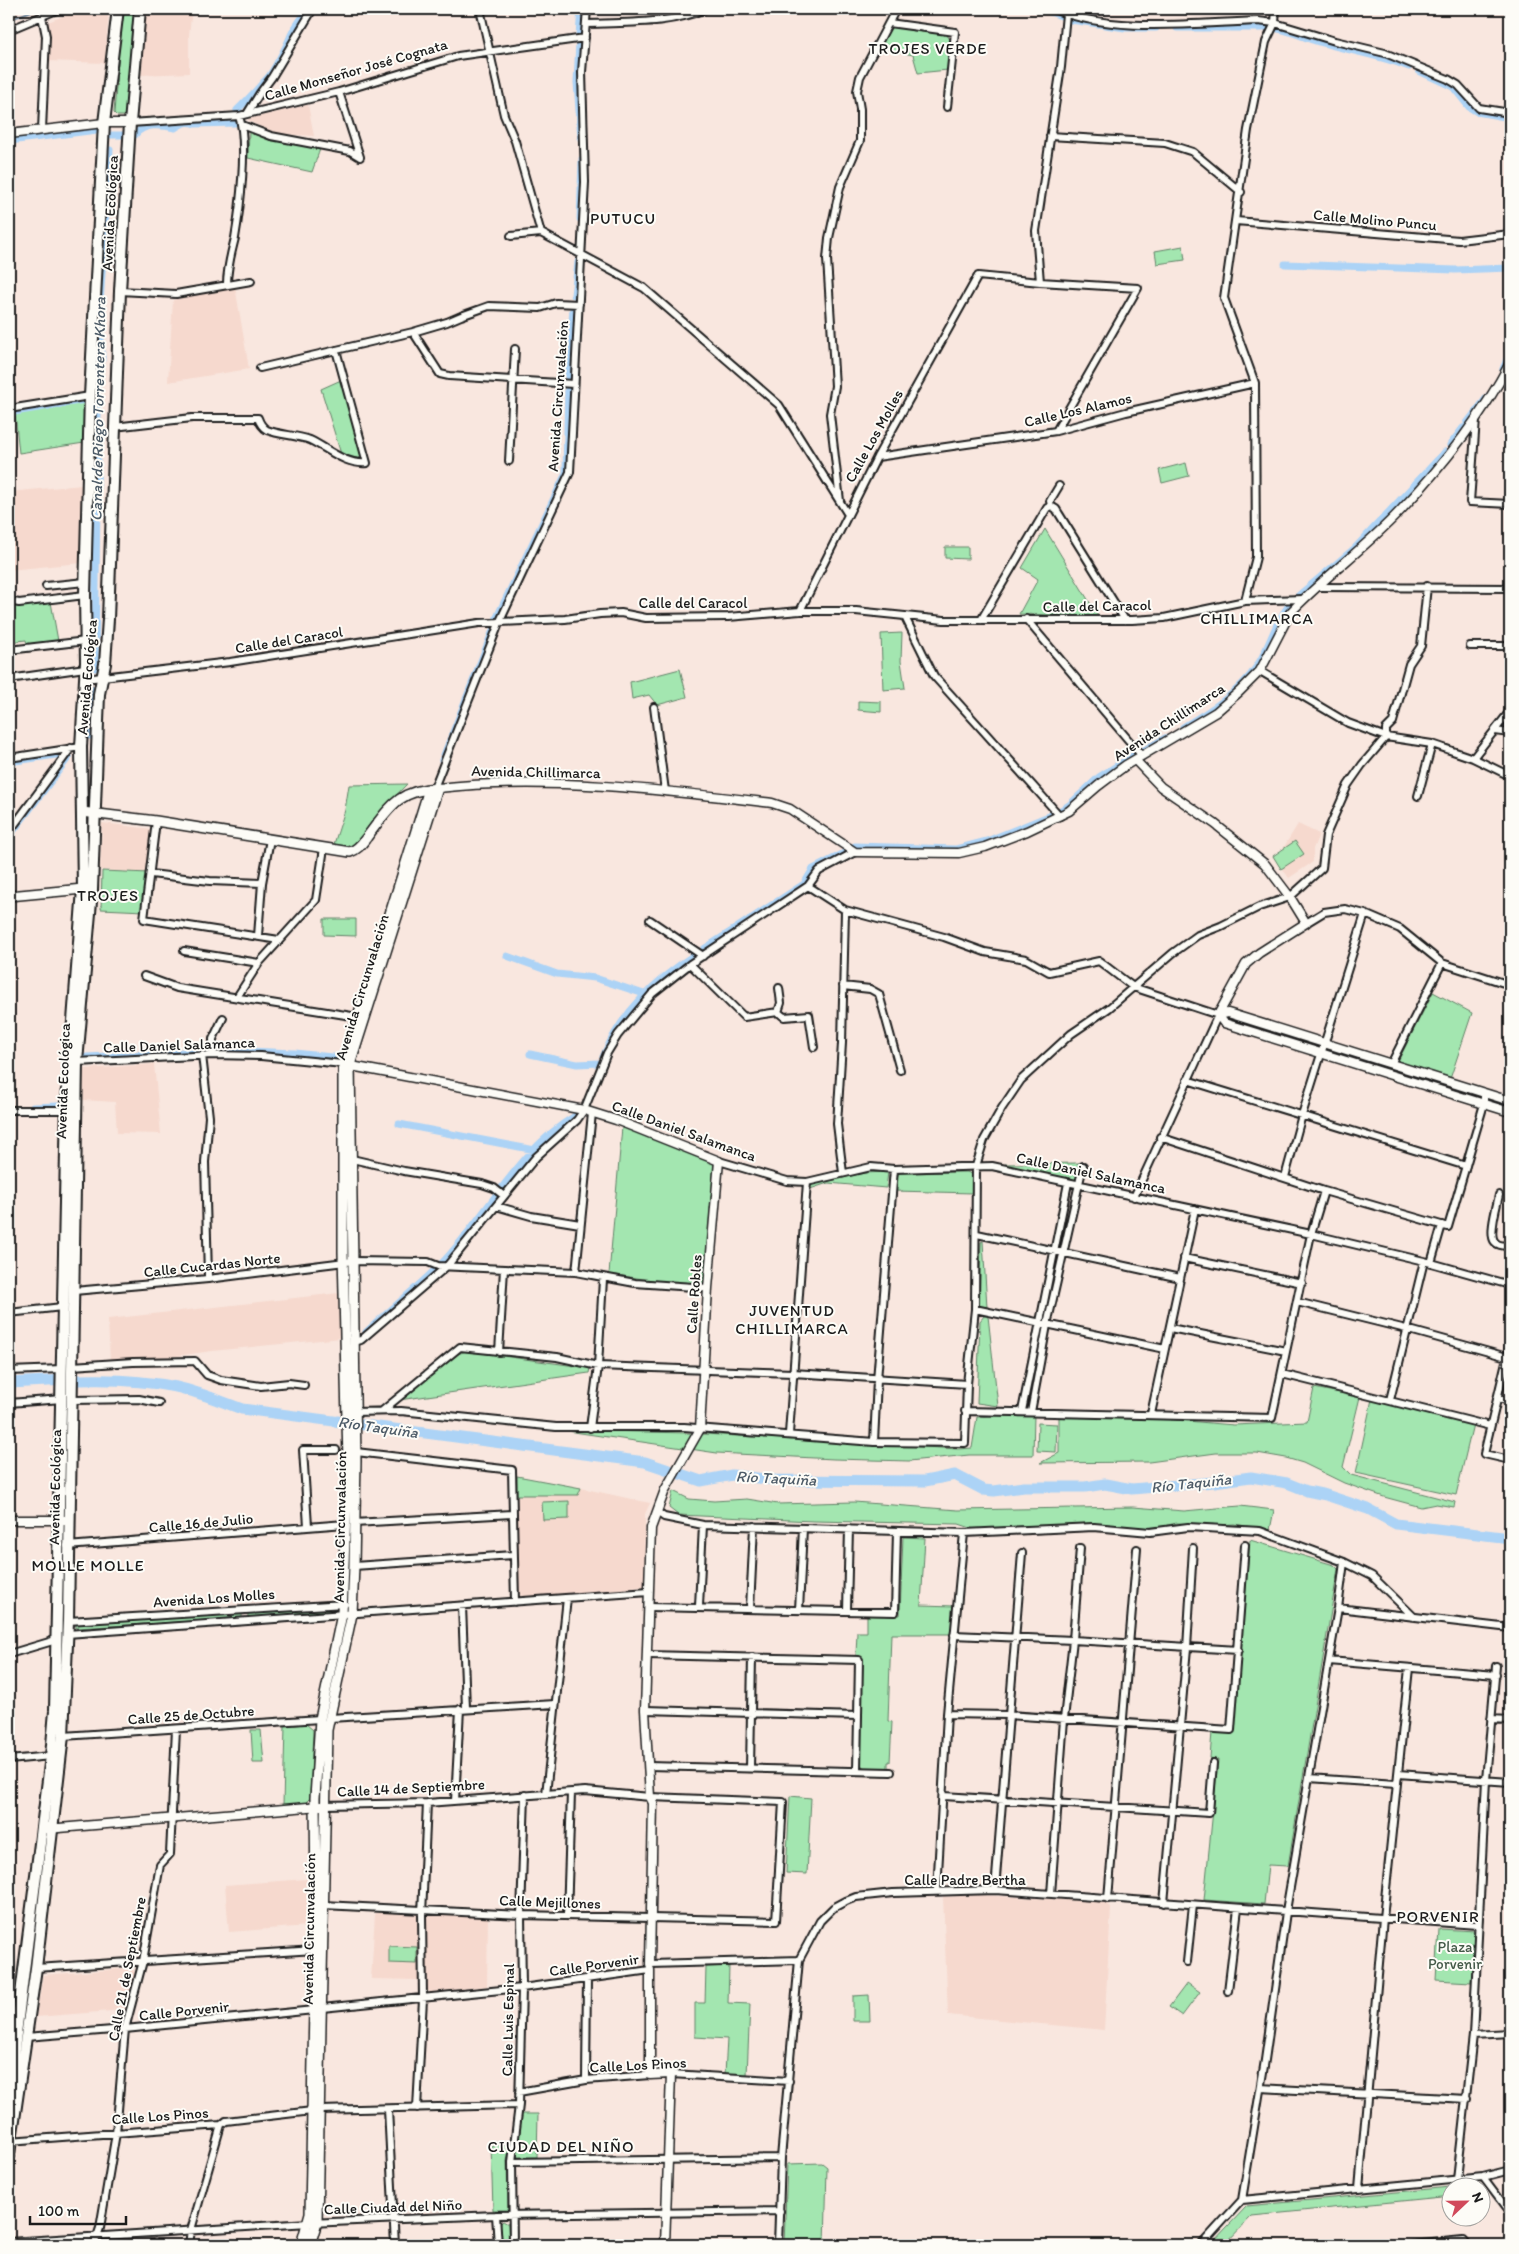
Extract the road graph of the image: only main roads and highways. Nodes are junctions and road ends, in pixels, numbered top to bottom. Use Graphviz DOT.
graph roads {
  1 [pos="118,9"];
  2 [pos="140,9"];
  3 [pos="434,788"];
  4 [pos="82,812"];
  5 [pos="95,812"];
  6 [pos="88,890"];
  7 [pos="9,896"];
  8 [pos="347,1065"];
  9 [pos="70,1104"];
  10 [pos="348,1262"];
  11 [pos="63,1331"];
  12 [pos="74,1332"];
  13 [pos="67,1372"];
  14 [pos="351,1415"];
  15 [pos="351,1436"];
  16 [pos="350,1523"];
  17 [pos="64,1546"];
  18 [pos="325,1718"];
  19 [pos="320,1806"];
  20 [pos="46,1829"];
  21 [pos="318,2009"];
  22 [pos="9,2089"];
  23 [pos="10,2141"];
  24 [pos="9,2154"];
  25 [pos="313,2223"];
  26 [pos="301,2245"];
  27 [pos="310,2245"];
  1 -- 4 [label="main road, Avenida Ecológica"];
  2 -- 5 [label="main road, Avenida Ecológica"];
  3 -- 5 [label="main road, Avenida Chillimarca"];
  3 -- 8 [label="main road, Avenida Circunvalación"];
  3 -- 8 [label="main road, Avenida Circunvalación"];
  4 -- 5 [label="main road, Avenida Chillimarca"];
  4 -- 6 [label="main road, Avenida Ecológica"];
  5 -- 6 [label="main road, Avenida Ecológica"];
  6 -- 7 [label="main road"];
  6 -- 9 [label="main road, Avenida Ecológica"];
  6 -- 9 [label="main road, Avenida Ecológica"];
  8 -- 10 [label="main road, Avenida Circunvalación"];
  8 -- 10 [label="main road, Avenida Circunvalación"];
  9 -- 11 [label="main road, Avenida Ecológica"];
  9 -- 12 [label="main road, Avenida Ecológica"];
  10 -- 14 [label="main road, Avenida Circunvalación"];
  10 -- 14 [label="main road, Avenida Circunvalación"];
  11 -- 12 [label="main road"];
  11 -- 13 [label="main road, Avenida Ecológica"];
  12 -- 13 [label="main road, Avenida Ecológica"];
  13 -- 17 [label="main road, Avenida Ecológica"];
  14 -- 15 [label="main road, Avenida Circunvalación"];
  15 -- 16 [label="main road, Avenida Circunvalación"];
  15 -- 16 [label="main road, Avenida Circunvalación"];
  16 -- 18 [label="main road, Avenida Circunvalación"];
  16 -- 18 [label="main road, Avenida Circunvalación"];
  17 -- 20 [label="main road, Avenida Ecológica"];
  17 -- 20 [label="main road, Avenida Ecológica"];
  18 -- 19 [label="main road, Avenida Circunvalación"];
  19 -- 21 [label="main road, Avenida Circunvalación"];
  19 -- 21 [label="main road, Avenida Circunvalación"];
  20 -- 22 [label="main road, Avenida Ecológica"];
  20 -- 23 [label="main road, Avenida Ecológica"];
  21 -- 25 [label="main road, Avenida Circunvalación"];
  23 -- 24 [label="main road, Avenida Ecológica"];
  25 -- 26 [label="main road, Avenida Circunvalación"];
  25 -- 27 [label="main road, Avenida Circunvalación"];
}
